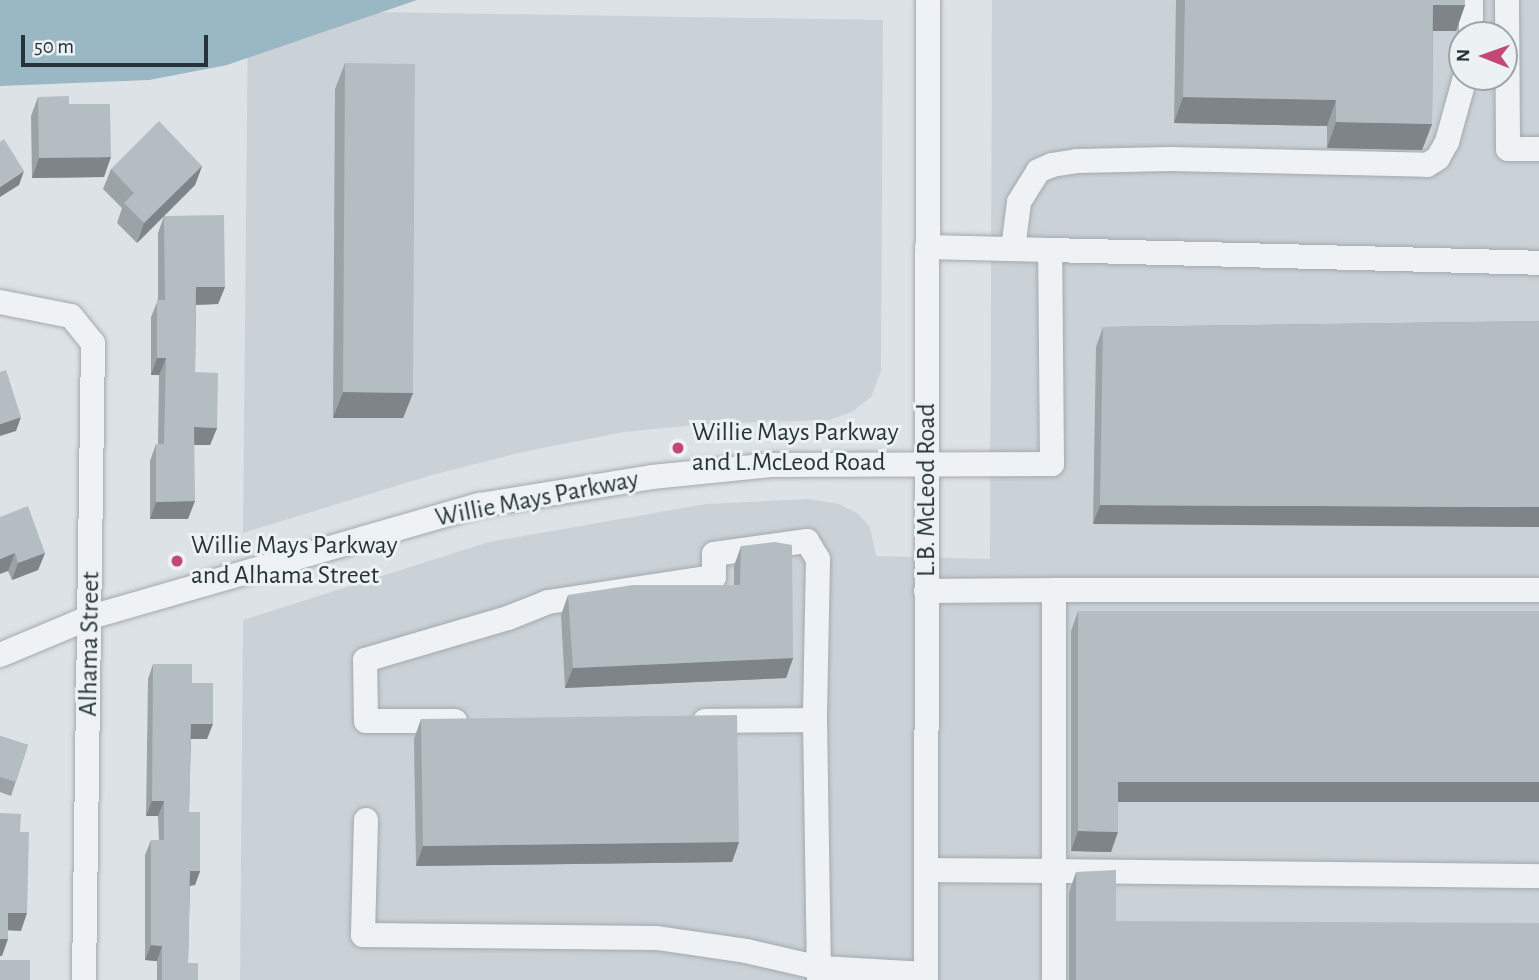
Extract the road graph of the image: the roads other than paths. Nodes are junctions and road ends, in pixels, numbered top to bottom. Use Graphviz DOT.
graph roads {
  1 [pos="928,0"];
  2 [pos="1471,0"];
  3 [pos="1507,0"];
  4 [pos="1471,21"];
  5 [pos="1461,91"];
  6 [pos="1539,149"];
  7 [pos="928,247"];
  8 [pos="1013,249"];
  9 [pos="1049,250"];
  10 [pos="1539,263"];
  11 [pos="0,302"];
  12 [pos="927,464"];
  13 [pos="1054,590"];
  14 [pos="1539,590"];
  15 [pos="926,591"];
  16 [pos="91,617"];
  17 [pos="0,655"];
  18 [pos="815,720"];
  19 [pos="477,721"];
  20 [pos="685,721"];
  21 [pos="366,820"];
  22 [pos="926,870"];
  23 [pos="1054,871"];
  24 [pos="1539,876"];
  25 [pos="819,974"];
  26 [pos="926,977"];
  27 [pos="85,980"];
  28 [pos="1054,980"];
  1 -- 7 [label="street, L.B. McLeod Road"];
  2 -- 4 [label="street"];
  3 -- 6 [label="street"];
  5 -- 8 [label="street"];
  7 -- 8 [label="street"];
  7 -- 12 [label="street, L.B. McLeod Road"];
  8 -- 9 [label="street"];
  9 -- 10 [label="street"];
  9 -- 12 [label="street, Willie Mays Parkway"];
  11 -- 16 [label="street, Alhama Street"];
  12 -- 15 [label="street, L.B. McLeod Road"];
  12 -- 16 [label="street, Willie Mays Parkway"];
  13 -- 14 [label="street"];
  13 -- 15 [label="street"];
  13 -- 23 [label="street"];
  15 -- 22 [label="street, L.B. McLeod Road"];
  16 -- 17 [label="street, Willie Mays Parkway"];
  16 -- 27 [label="street, Alhama Street"];
  18 -- 19 [label="street"];
  18 -- 20 [label="street"];
  18 -- 25 [label="street"];
  21 -- 25 [label="street"];
  22 -- 23 [label="street"];
  22 -- 26 [label="street, L.B. McLeod Road"];
  23 -- 24 [label="street"];
  23 -- 28 [label="street"];
  25 -- 26 [label="street"];
}
